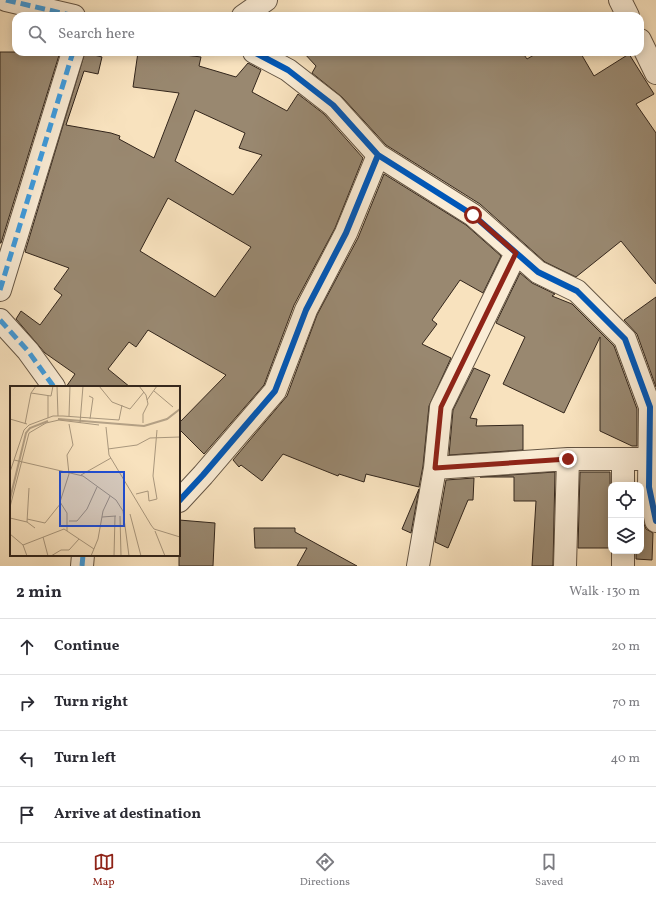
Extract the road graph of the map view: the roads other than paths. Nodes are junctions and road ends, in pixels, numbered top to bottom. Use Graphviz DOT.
graph roads {
  1 [pos="6,0"];
  2 [pos="80,0"];
  3 [pos="266,0"];
  4 [pos="620,0"];
  5 [pos="57,12"];
  6 [pos="82,12"];
  7 [pos="249,12"];
  8 [pos="626,12"];
  9 [pos="644,48"];
  10 [pos="73,56"];
  11 [pos="262,56"];
  12 [pos="656,73"];
  13 [pos="378,156"];
  14 [pos="516,253"];
  15 [pos="0,290"];
  16 [pos="2,327"];
  17 [pos="53,386"];
  18 [pos="568,459"];
  19 [pos="623,459"];
  20 [pos="649,459"];
  21 [pos="435,468"];
  22 [pos="623,482"];
  23 [pos="180,500"];
  24 [pos="656,521"];
  25 [pos="623,554"];
  26 [pos="83,556"];
  27 [pos="82,566"];
  28 [pos="418,566"];
  29 [pos="565,566"];
  30 [pos="623,566"];
  1 -- 5 [label="street"];
  2 -- 6 [label="street"];
  3 -- 7 [label="street"];
  4 -- 8 [label="street"];
  9 -- 12 [label="street"];
  10 -- 15 [label="street"];
  11 -- 13 [label="street"];
  13 -- 14 [label="street"];
  13 -- 23 [label="street"];
  14 -- 20 [label="street"];
  14 -- 21 [label="street"];
  16 -- 17 [label="street"];
  18 -- 19 [label="street"];
  18 -- 21 [label="street"];
  18 -- 29 [label="street"];
  19 -- 20 [label="street"];
  19 -- 22 [label="street"];
  20 -- 24 [label="street"];
  21 -- 28 [label="street"];
  25 -- 30 [label="street"];
  26 -- 27 [label="street"];
}
